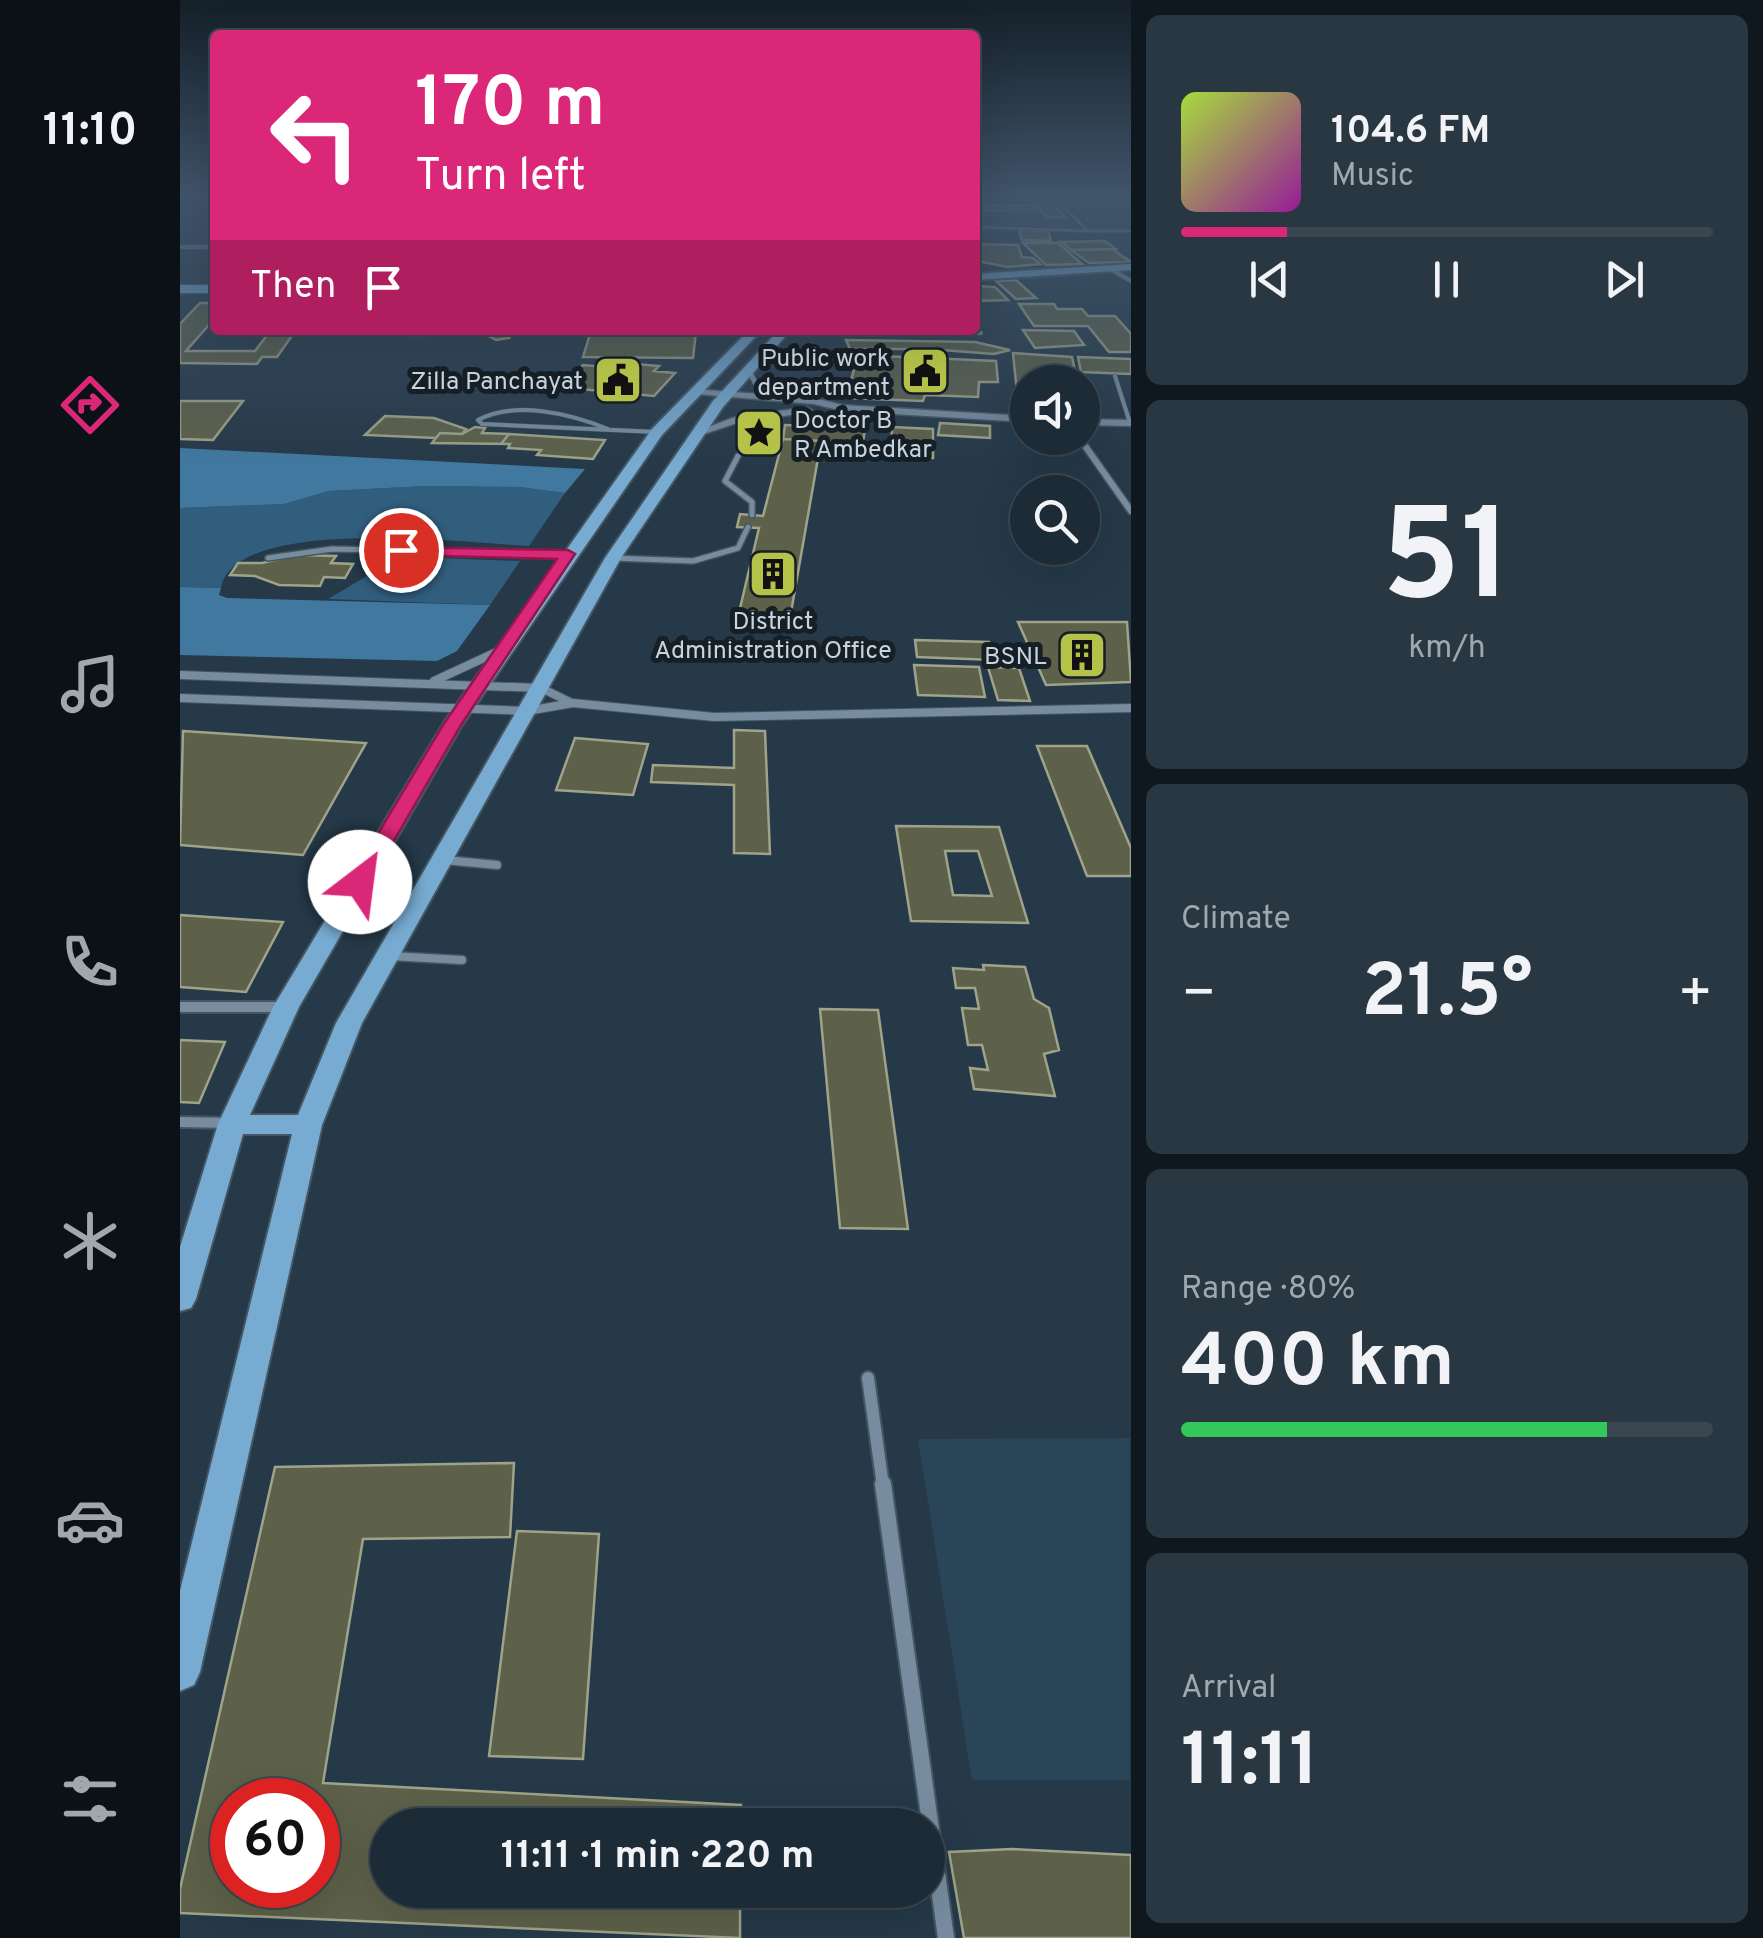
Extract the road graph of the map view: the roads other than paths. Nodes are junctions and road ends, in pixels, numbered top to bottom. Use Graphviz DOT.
graph roads {
  1 [pos="180,292"];
  2 [pos="210,292"];
  3 [pos="752,335"];
  4 [pos="781,335"];
  5 [pos="748,369"];
  6 [pos="1116,376"];
  7 [pos="706,398"];
  8 [pos="811,406"];
  9 [pos="1010,418"];
  10 [pos="1100,422"];
  11 [pos="1130,422"];
  12 [pos="608,429"];
  13 [pos="657,432"];
  14 [pos="698,432"];
  15 [pos="1092,455"];
  16 [pos="738,456"];
  17 [pos="1130,511"];
  18 [pos="752,515"];
  19 [pos="748,527"];
  20 [pos="570,550"];
  21 [pos="616,554"];
  22 [pos="268,558"];
  23 [pos="506,647"];
  24 [pos="180,675"];
  25 [pos="429,683"];
  26 [pos="480,684"];
  27 [pos="541,688"];
  28 [pos="180,698"];
  29 [pos="573,703"];
  30 [pos="1130,708"];
  31 [pos="464,709"];
  32 [pos="527,711"];
  33 [pos="440,860"];
  34 [pos="497,864"];
  35 [pos="386,956"];
  36 [pos="462,960"];
  37 [pos="180,1007"];
  38 [pos="286,1008"];
  39 [pos="180,1122"];
  40 [pos="232,1124"];
  41 [pos="308,1125"];
  42 [pos="180,1299"];
  43 [pos="868,1378"];
  44 [pos="180,1672"];
  45 [pos="946,1938"];
  1 -- 2 [label="highway"];
  3 -- 7 [label="main road"];
  4 -- 5 [label="main road"];
  5 -- 7 [label="main road"];
  5 -- 8 [label="street"];
  6 -- 11 [label="lane"];
  7 -- 8 [label="street"];
  7 -- 13 [label="main road"];
  7 -- 14 [label="main road"];
  8 -- 9 [label="street"];
  8 -- 14 [label="street"];
  10 -- 11 [label="street"];
  12 -- 12 [label="lane"];
  12 -- 13 [label="lane"];
  13 -- 20 [label="main road"];
  14 -- 21 [label="main road"];
  15 -- 17 [label="street"];
  16 -- 18 [label="lane"];
  19 -- 21 [label="lane"];
  20 -- 21 [label="main road"];
  20 -- 22 [label="lane"];
  20 -- 23 [label="main road"];
  21 -- 27 [label="main road"];
  23 -- 25 [label="street"];
  23 -- 26 [label="main road"];
  24 -- 25 [label="street"];
  25 -- 26 [label="street"];
  26 -- 27 [label="street"];
  26 -- 31 [label="main road"];
  27 -- 29 [label="street"];
  27 -- 32 [label="main road"];
  28 -- 31 [label="street"];
  29 -- 30 [label="street"];
  29 -- 32 [label="street"];
  31 -- 32 [label="street"];
  31 -- 38 [label="main road"];
  32 -- 33 [label="main road"];
  33 -- 34 [label="lane"];
  33 -- 35 [label="main road"];
  35 -- 36 [label="lane"];
  35 -- 41 [label="main road"];
  37 -- 38 [label="street"];
  38 -- 40 [label="main road"];
  39 -- 40 [label="street"];
  40 -- 41 [label="main road"];
  40 -- 42 [label="main road"];
  41 -- 44 [label="main road"];
  43 -- 45 [label="street"];
}
